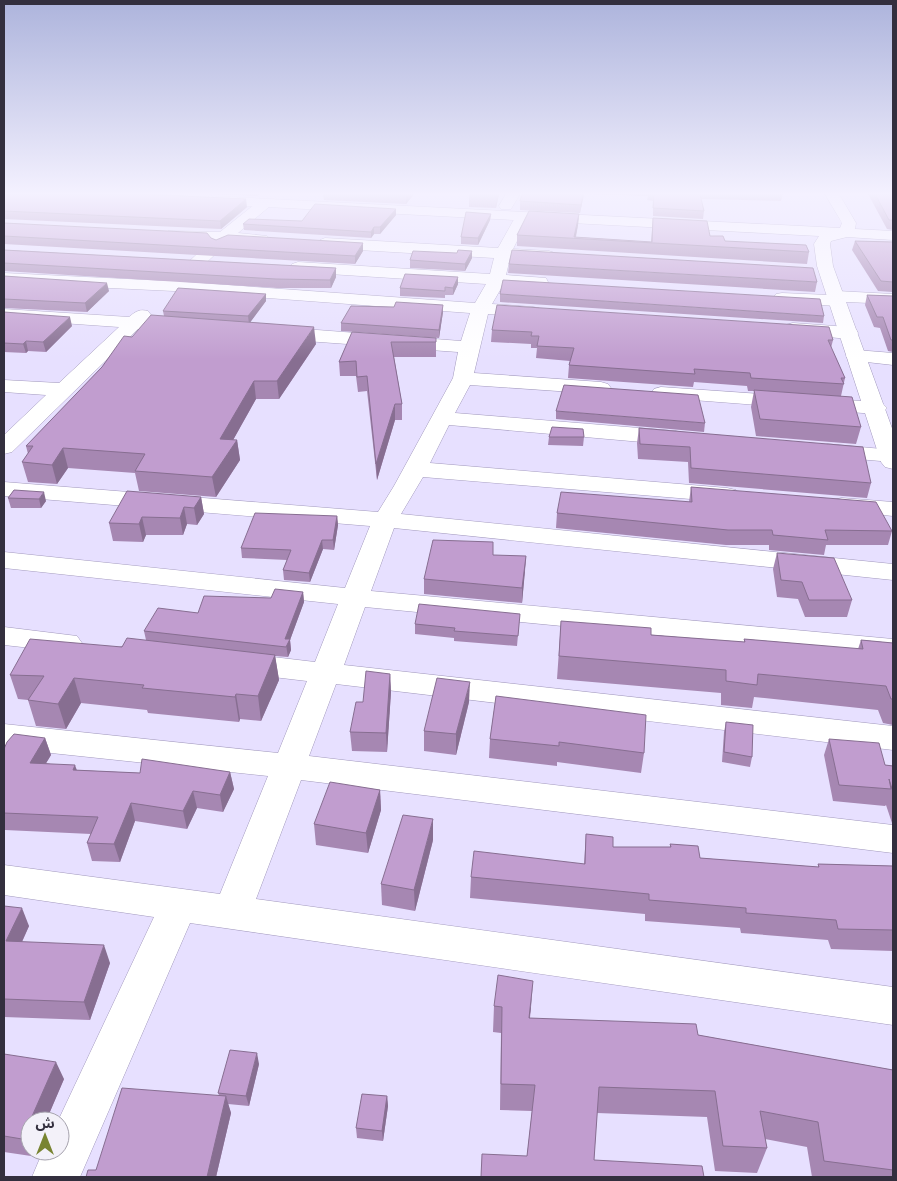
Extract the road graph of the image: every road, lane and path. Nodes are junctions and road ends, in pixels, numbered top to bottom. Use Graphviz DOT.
graph roads {
  1 [pos="210,249"];
  2 [pos="426,249"];
  3 [pos="504,249"];
  4 [pos="823,249"];
  5 [pos="503,254"];
  6 [pos="562,257"];
  7 [pos="179,260"];
  8 [pos="198,261"];
  9 [pos="218,263"];
  10 [pos="278,266"];
  11 [pos="808,271"];
  12 [pos="828,272"];
  13 [pos="4,278"];
  14 [pos="497,280"];
  15 [pos="556,283"];
  16 [pos="172,286"];
  17 [pos="770,297"];
  18 [pos="837,299"];
  19 [pos="893,299"];
  20 [pos="480,309"];
  21 [pos="4,314"];
  22 [pos="550,314"];
  23 [pos="134,322"];
  24 [pos="203,328"];
  25 [pos="779,328"];
  26 [pos="262,332"];
  27 [pos="849,333"];
  28 [pos="469,347"];
  29 [pos="856,356"];
  30 [pos="893,358"];
  31 [pos="463,378"];
  32 [pos="4,386"];
  33 [pos="64,390"];
  34 [pos="876,408"];
  35 [pos="442,418"];
  36 [pos="696,440"];
  37 [pos="4,447"];
  38 [pos="803,449"];
  39 [pos="891,451"];
  40 [pos="415,468"];
  41 [pos="4,489"];
  42 [pos="744,496"];
  43 [pos="824,503"];
  44 [pos="893,509"];
  45 [pos="385,520"];
  46 [pos="4,560"];
  47 [pos="893,572"];
  48 [pos="356,598"];
  49 [pos="4,636"];
  50 [pos="92,646"];
  51 [pos="893,650"];
  52 [pos="208,659"];
  53 [pos="326,673"];
  54 [pos="4,736"];
  55 [pos="893,738"];
  56 [pos="288,766"];
  57 [pos="893,840"];
  58 [pos="4,880"];
  59 [pos="179,904"];
  60 [pos="232,912"];
  61 [pos="893,1006"];
  62 [pos="56,1177"];
  1 -- 8 [label="street"];
  2 -- 5 [label="street"];
  3 -- 5 [label="street"];
  4 -- 12 [label="street"];
  5 -- 6 [label="street"];
  5 -- 14 [label="street"];
  7 -- 8 [label="street"];
  8 -- 9 [label="street"];
  8 -- 16 [label="street"];
  10 -- 14 [label="street"];
  11 -- 12 [label="street"];
  12 -- 18 [label="street"];
  13 -- 16 [label="street"];
  14 -- 15 [label="street"];
  14 -- 20 [label="street"];
  16 -- 20 [label="street"];
  16 -- 23 [label="street"];
  17 -- 18 [label="street"];
  18 -- 19 [label="street"];
  18 -- 27 [label="street"];
  20 -- 22 [label="street"];
  20 -- 28 [label="street"];
  21 -- 23 [label="street"];
  23 -- 24 [label="street"];
  23 -- 33 [label="street"];
  25 -- 27 [label="street"];
  26 -- 28 [label="street"];
  27 -- 29 [label="street"];
  28 -- 31 [label="street"];
  29 -- 30 [label="street"];
  29 -- 34 [label="street"];
  31 -- 34 [label="street"];
  31 -- 35 [label="street"];
  32 -- 33 [label="street"];
  33 -- 37 [label="street"];
  34 -- 39 [label="street"];
  35 -- 36 [label="street"];
  35 -- 40 [label="street"];
  38 -- 39 [label="street"];
  40 -- 42 [label="street"];
  40 -- 45 [label="street"];
  41 -- 45 [label="street"];
  43 -- 44 [label="street"];
  45 -- 47 [label="street"];
  45 -- 48 [label="street"];
  46 -- 48 [label="street"];
  48 -- 51 [label="street"];
  48 -- 53 [label="street"];
  49 -- 50 [label="street"];
  52 -- 53 [label="street"];
  53 -- 55 [label="street"];
  53 -- 56 [label="street"];
  54 -- 56 [label="street"];
  56 -- 57 [label="street"];
  56 -- 60 [label="street"];
  58 -- 59 [label="street"];
  59 -- 60 [label="street"];
  59 -- 62 [label="street"];
  60 -- 61 [label="street"];
}
